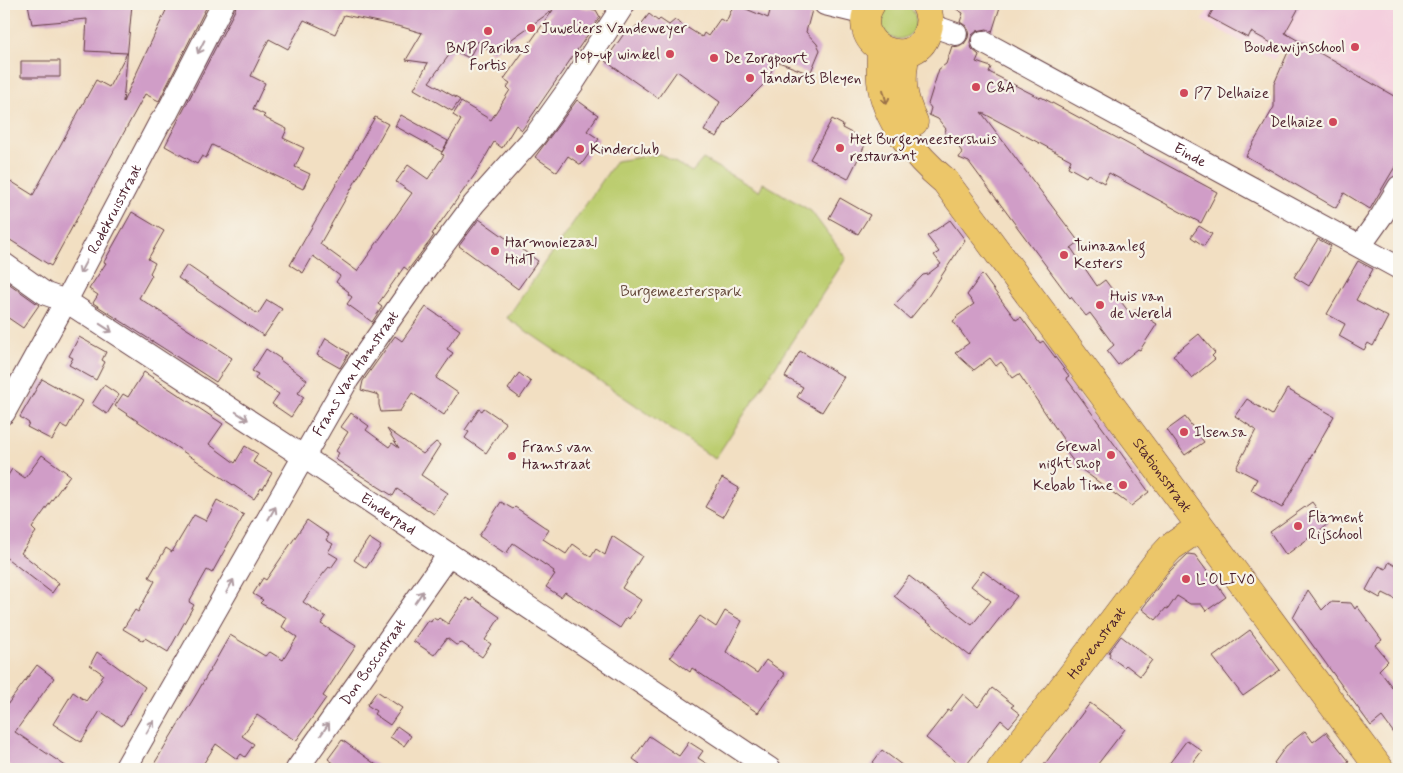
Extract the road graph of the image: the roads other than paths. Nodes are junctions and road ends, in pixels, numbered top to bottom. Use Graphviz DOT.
graph roads {
  1 [pos="223,4"];
  2 [pos="624,4"];
  3 [pos="825,4"];
  4 [pos="868,9"];
  5 [pos="927,14"];
  6 [pos="956,34"];
  7 [pos="983,42"];
  8 [pos="893,51"];
  9 [pos="1399,187"];
  10 [pos="1360,246"];
  11 [pos="4,264"];
  12 [pos="1399,268"];
  13 [pos="66,300"];
  14 [pos="4,413"];
  15 [pos="304,457"];
  16 [pos="1200,527"];
  17 [pos="449,554"];
  18 [pos="125,769"];
  19 [pos="297,769"];
  20 [pos="770,769"];
  21 [pos="1001,769"];
  22 [pos="1380,769"];
  1 -- 13 [label="street, Rodekruisstraat, one-way"];
  2 -- 15 [label="street, Frans Van Hamstraat"];
  3 -- 4 [label="street"];
  4 -- 8 [label="main road"];
  5 -- 6 [label="street"];
  5 -- 8 [label="main road"];
  7 -- 10 [label="street, Einde"];
  8 -- 16 [label="main road, Stationsstraat"];
  9 -- 10 [label="street"];
  10 -- 12 [label="street, Einde"];
  11 -- 13 [label="street, Einderpad"];
  13 -- 14 [label="street, Rodekruisstraat"];
  13 -- 15 [label="street, Einderpad, one-way"];
  15 -- 17 [label="street, Einderpad"];
  18 -- 15 [label="street, Frans Van Hamstraat, one-way"];
  16 -- 21 [label="main road, Hoevenstraat"];
  16 -- 22 [label="main road, Stationsstraat"];
  19 -- 17 [label="street, Don Boscostraat, one-way"];
  17 -- 20 [label="street, Einderpad"];
}
